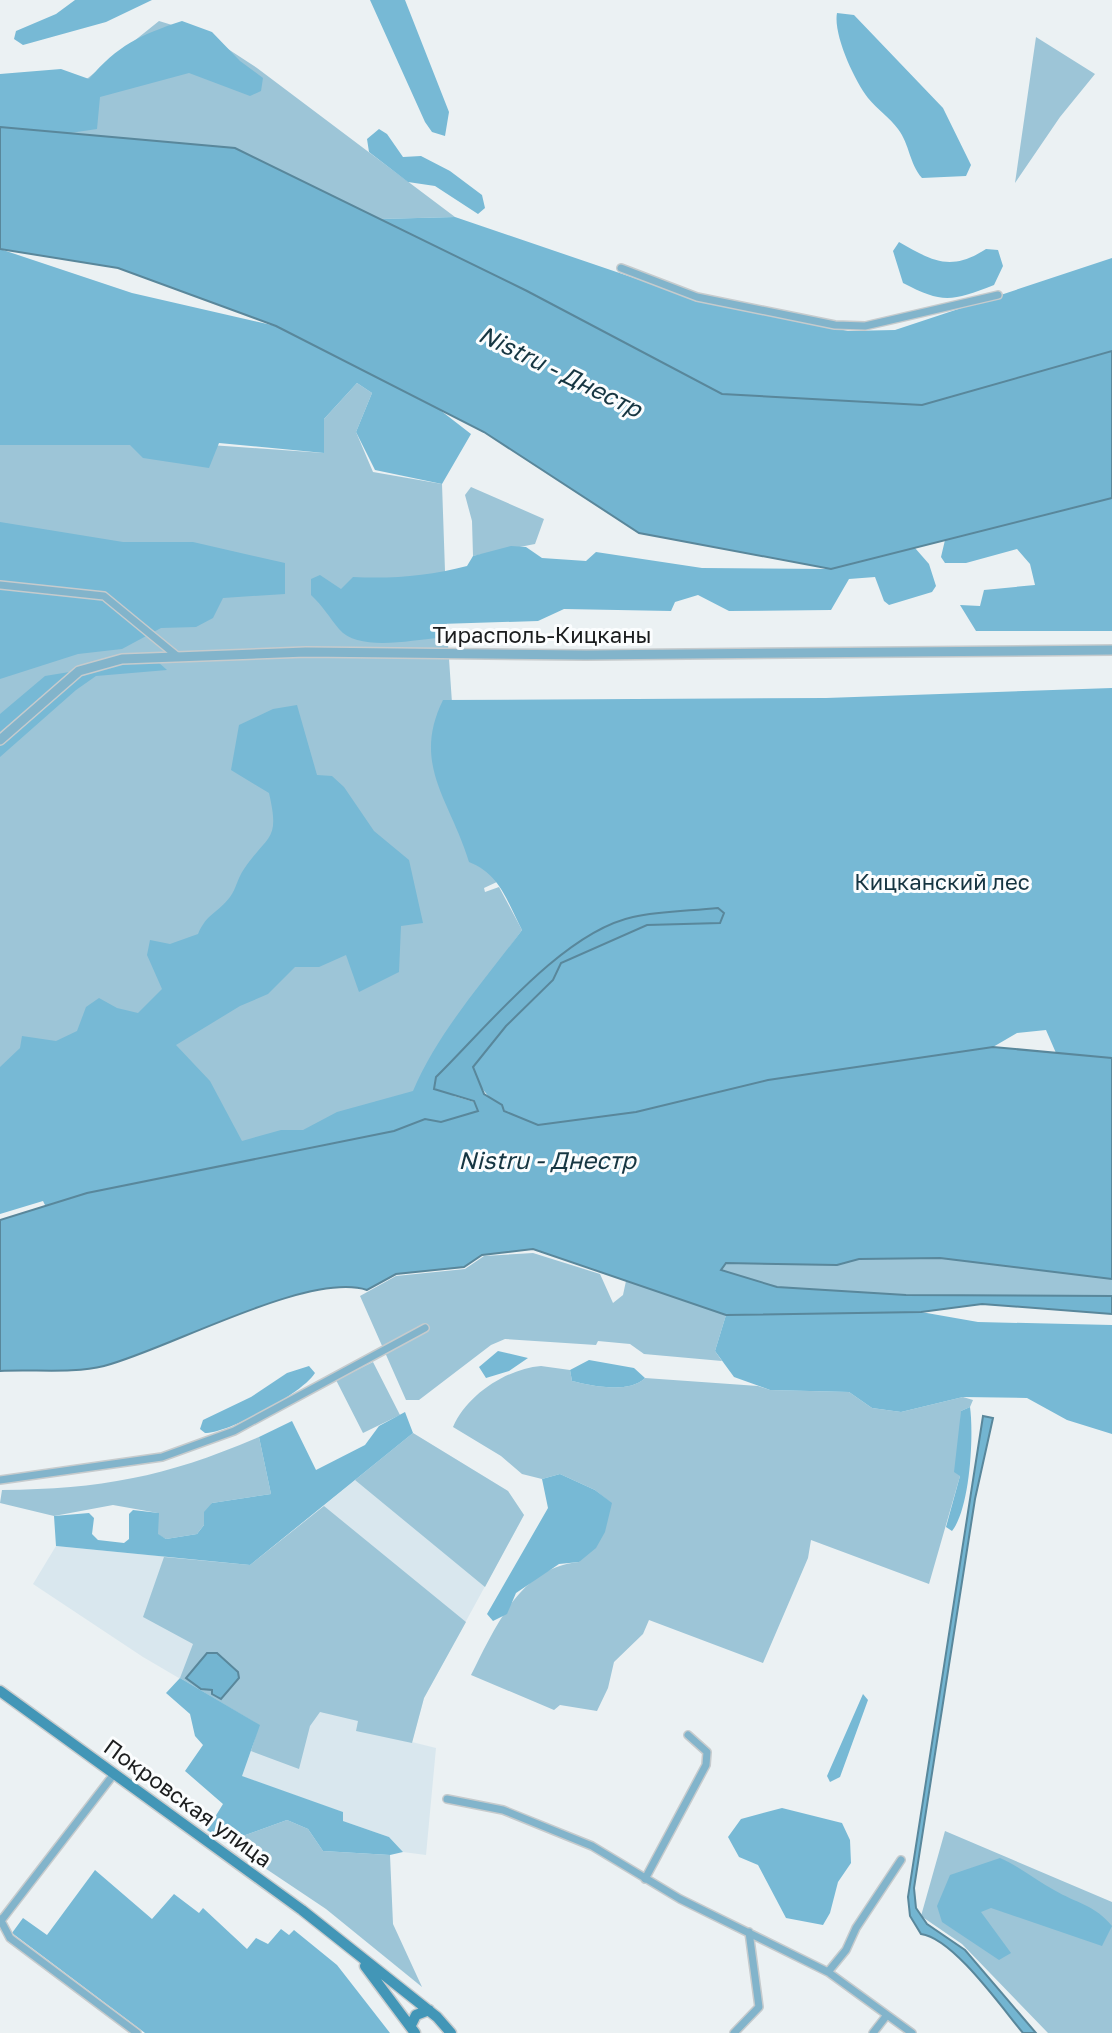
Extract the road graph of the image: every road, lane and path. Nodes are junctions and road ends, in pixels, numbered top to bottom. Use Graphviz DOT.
graph roads {
  1 [pos="621,268"];
  2 [pos="998,295"];
  3 [pos="0,585"];
  4 [pos="1112,650"];
  5 [pos="177,656"];
  6 [pos="0,740"];
  7 [pos="425,1328"];
  8 [pos="0,1480"];
  9 [pos="0,1691"];
  10 [pos="688,1735"];
  11 [pos="114,1774"];
  12 [pos="447,1799"];
  13 [pos="901,1860"];
  14 [pos="645,1879"];
  15 [pos="1,1920"];
  16 [pos="749,1932"];
  17 [pos="351,1949"];
  18 [pos="828,1972"];
  19 [pos="429,2010"];
  20 [pos="887,2015"];
  21 [pos="413,2029"];
  22 [pos="450,2030"];
  23 [pos="137,2033"];
  24 [pos="734,2033"];
  25 [pos="873,2033"];
  26 [pos="912,2033"];
  1 -- 2 [label="street"];
  3 -- 5 [label="street"];
  4 -- 5 [label="street, Тирасполь-Кицканы"];
  5 -- 6 [label="street, Тирасполь-Кицканы"];
  7 -- 8 [label="street"];
  9 -- 11 [label="main road, Покровская улица"];
  10 -- 14 [label="street"];
  11 -- 15 [label="street"];
  11 -- 17 [label="main road, Покровская улица"];
  12 -- 14 [label="street"];
  13 -- 18 [label="street"];
  14 -- 16 [label="street"];
  15 -- 23 [label="street"];
  16 -- 18 [label="street"];
  16 -- 24 [label="street"];
  17 -- 19 [label="main road, Покровская улица"];
  17 -- 21 [label="main road, Покровская улица"];
  18 -- 20 [label="street"];
  19 -- 21 [label="main road"];
  19 -- 22 [label="main road, Покровская улица"];
  20 -- 25 [label="street"];
  20 -- 26 [label="street"];
}
